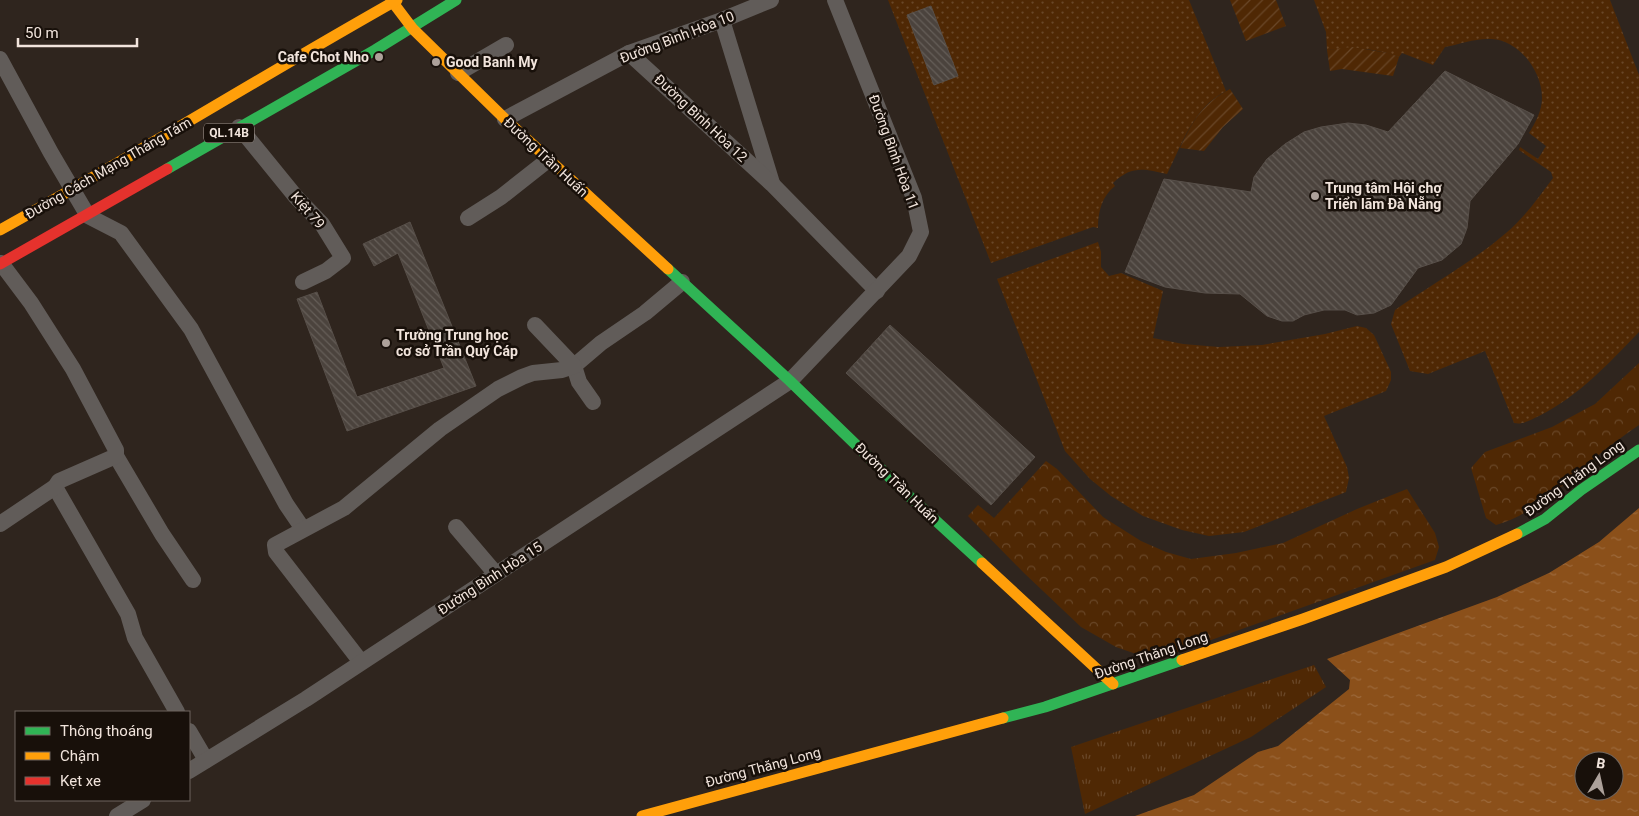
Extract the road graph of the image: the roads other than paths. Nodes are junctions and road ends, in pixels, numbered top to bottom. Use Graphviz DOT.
graph roads {
  1 [pos="456,0"];
  2 [pos="771,0"];
  3 [pos="835,0"];
  4 [pos="394,1"];
  5 [pos="722,20"];
  6 [pos="413,29"];
  7 [pos="506,45"];
  8 [pos="629,53"];
  9 [pos="1,65"];
  10 [pos="458,73"];
  11 [pos="504,119"];
  12 [pos="240,127"];
  13 [pos="548,160"];
  14 [pos="772,184"];
  15 [pos="72,190"];
  16 [pos="88,216"];
  17 [pos="468,218"];
  18 [pos="0,230"];
  19 [pos="1,263"];
  20 [pos="303,282"];
  21 [pos="682,282"];
  22 [pos="878,291"];
  23 [pos="535,326"];
  24 [pos="574,366"];
  25 [pos="790,381"];
  26 [pos="594,402"];
  27 [pos="1639,450"];
  28 [pos="116,456"];
  29 [pos="55,487"];
  30 [pos="0,524"];
  31 [pos="456,527"];
  32 [pos="303,529"];
  33 [pos="496,574"];
  34 [pos="193,580"];
  35 [pos="361,662"];
  36 [pos="1113,684"];
  37 [pos="176,711"];
  38 [pos="190,733"];
  39 [pos="206,760"];
  40 [pos="190,770"];
  41 [pos="141,801"];
  42 [pos="117,816"];
  43 [pos="642,816"];
  1 -- 6 [label="main road, QL.14B"];
  2 -- 5 [label="street, Đường Bình Hòa 10"];
  3 -- 22 [label="street, Đường Bình Hòa 11"];
  4 -- 6 [label="main road, Đường Trần Huấn"];
  4 -- 15 [label="main road, Đường Cách Mạng Tháng Tám / QL.14B"];
  5 -- 8 [label="street, Đường Bình Hòa 10"];
  5 -- 14 [label="street, Đường Bình Hòa 12"];
  6 -- 10 [label="main road, Đường Trần Huấn"];
  6 -- 12 [label="main road, QL.14B"];
  7 -- 10 [label="street"];
  8 -- 11 [label="street, Đường Bình Hòa 10"];
  8 -- 14 [label="street, Đường Bình Hòa 12"];
  9 -- 15 [label="street"];
  10 -- 11 [label="main road, Đường Trần Huấn"];
  11 -- 13 [label="main road, Đường Trần Huấn"];
  12 -- 16 [label="main road, QL.14B"];
  12 -- 20 [label="street, Kiệt 79"];
  13 -- 17 [label="street"];
  13 -- 21 [label="main road, Đường Trần Huấn"];
  14 -- 22 [label="street, Đường Bình Hòa 12"];
  15 -- 16 [label="street"];
  15 -- 18 [label="main road, Đường Cách Mạng Tháng Tám / QL.14B"];
  16 -- 19 [label="main road, QL.14B"];
  16 -- 32 [label="street"];
  19 -- 28 [label="street"];
  21 -- 24 [label="street"];
  21 -- 25 [label="main road, Đường Trần Huấn"];
  22 -- 25 [label="street, Đường Bình Hòa 11"];
  23 -- 24 [label="street"];
  24 -- 26 [label="street"];
  24 -- 32 [label="street"];
  25 -- 33 [label="street, Đường Bình Hòa 15"];
  25 -- 36 [label="main road, Đường Trần Huấn"];
  27 -- 36 [label="main road, Đường Thăng Long"];
  28 -- 29 [label="street"];
  28 -- 34 [label="street"];
  29 -- 30 [label="street"];
  29 -- 37 [label="street"];
  31 -- 33 [label="street"];
  32 -- 35 [label="street"];
  33 -- 35 [label="street, Đường Bình Hòa 15"];
  35 -- 39 [label="street, Đường Bình Hòa 15"];
  36 -- 43 [label="main road, Đường Thăng Long"];
  38 -- 39 [label="street"];
  39 -- 40 [label="street, Đường Bình Hòa 15"];
  41 -- 42 [label="street"];
}
